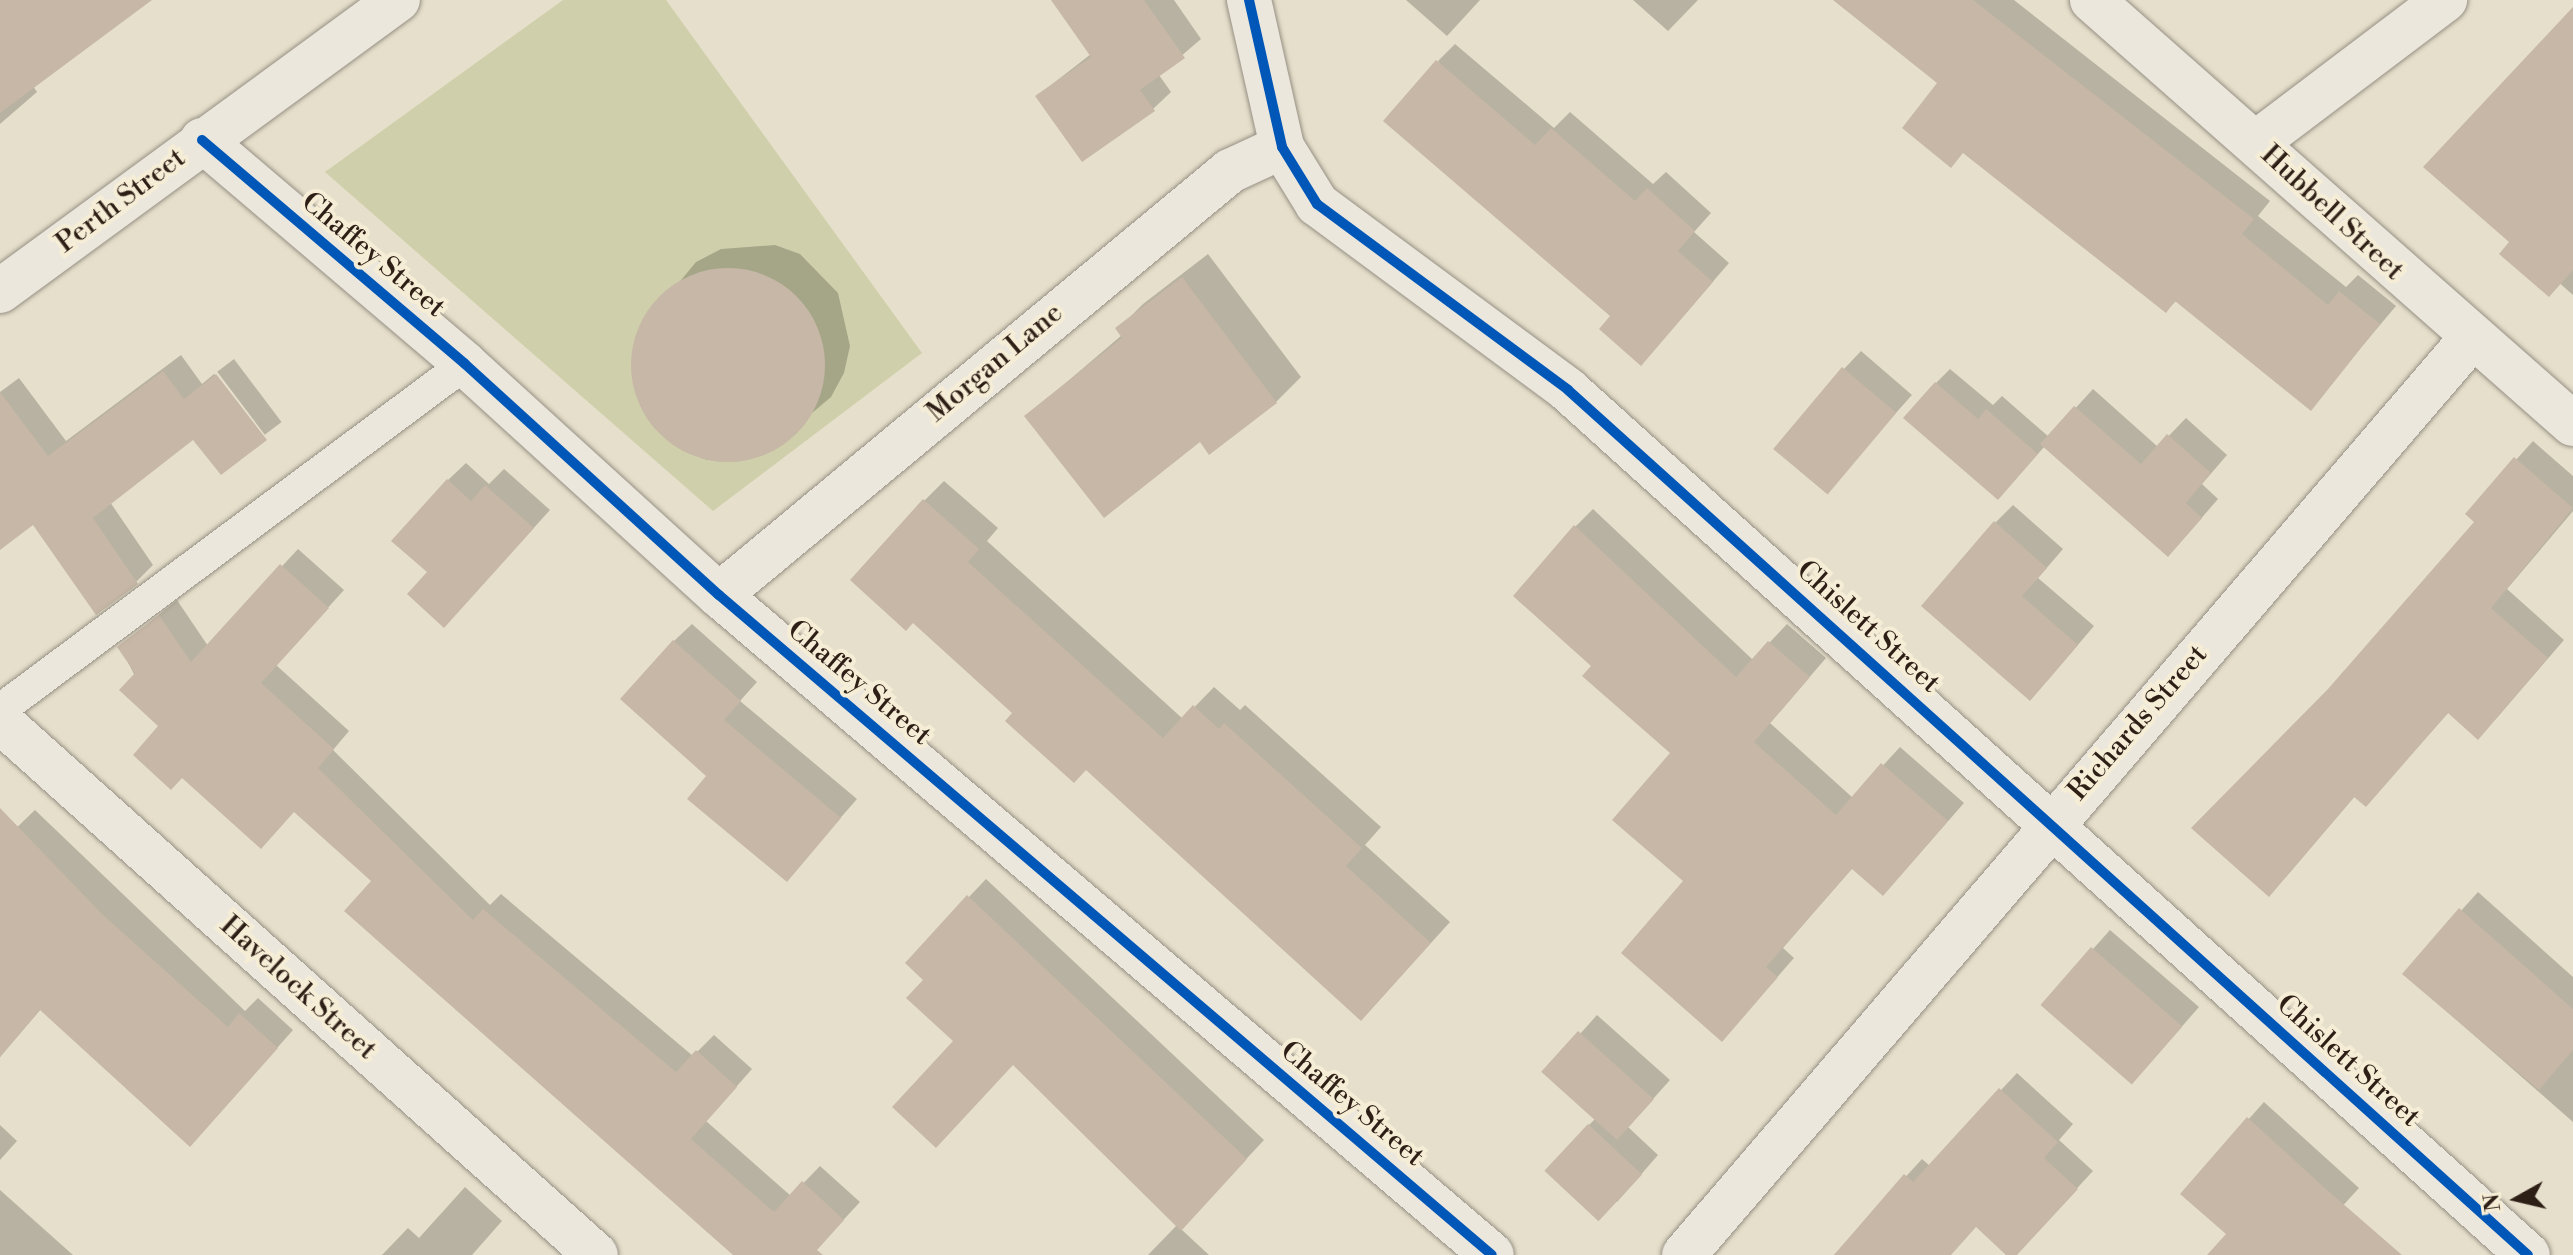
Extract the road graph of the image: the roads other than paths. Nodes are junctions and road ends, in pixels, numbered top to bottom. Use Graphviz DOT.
graph roads {
  1 [pos="398,0"];
  2 [pos="1249,0"];
  3 [pos="2092,0"];
  4 [pos="2445,0"];
  5 [pos="202,140"];
  6 [pos="2257,142"];
  7 [pos="1282,147"];
  8 [pos="0,291"];
  9 [pos="2470,340"];
  10 [pos="465,364"];
  11 [pos="2573,424"];
  12 [pos="719,595"];
  13 [pos="0,710"];
  14 [pos="0,721"];
  15 [pos="2054,821"];
  16 [pos="581,1250"];
  17 [pos="1492,1255"];
  18 [pos="1684,1255"];
  19 [pos="2528,1255"];
  1 -- 5 [label="street, Perth Street"];
  2 -- 7 [label="street, Chislett Street"];
  3 -- 6 [label="street, Hubbell Street"];
  4 -- 6 [label="street"];
  5 -- 8 [label="street, Perth Street"];
  5 -- 10 [label="street, Chaffey Street"];
  6 -- 9 [label="street, Hubbell Street"];
  7 -- 12 [label="street, Morgan Lane"];
  7 -- 15 [label="street, Chislett Street"];
  9 -- 11 [label="street, Hubbell Street"];
  9 -- 15 [label="street, Richards Street"];
  10 -- 12 [label="street, Chaffey Street"];
  10 -- 13 [label="lane"];
  12 -- 17 [label="street, Chaffey Street"];
  14 -- 16 [label="street, Havelock Street"];
  15 -- 18 [label="street, Richards Street"];
  15 -- 19 [label="street, Chislett Street"];
}
